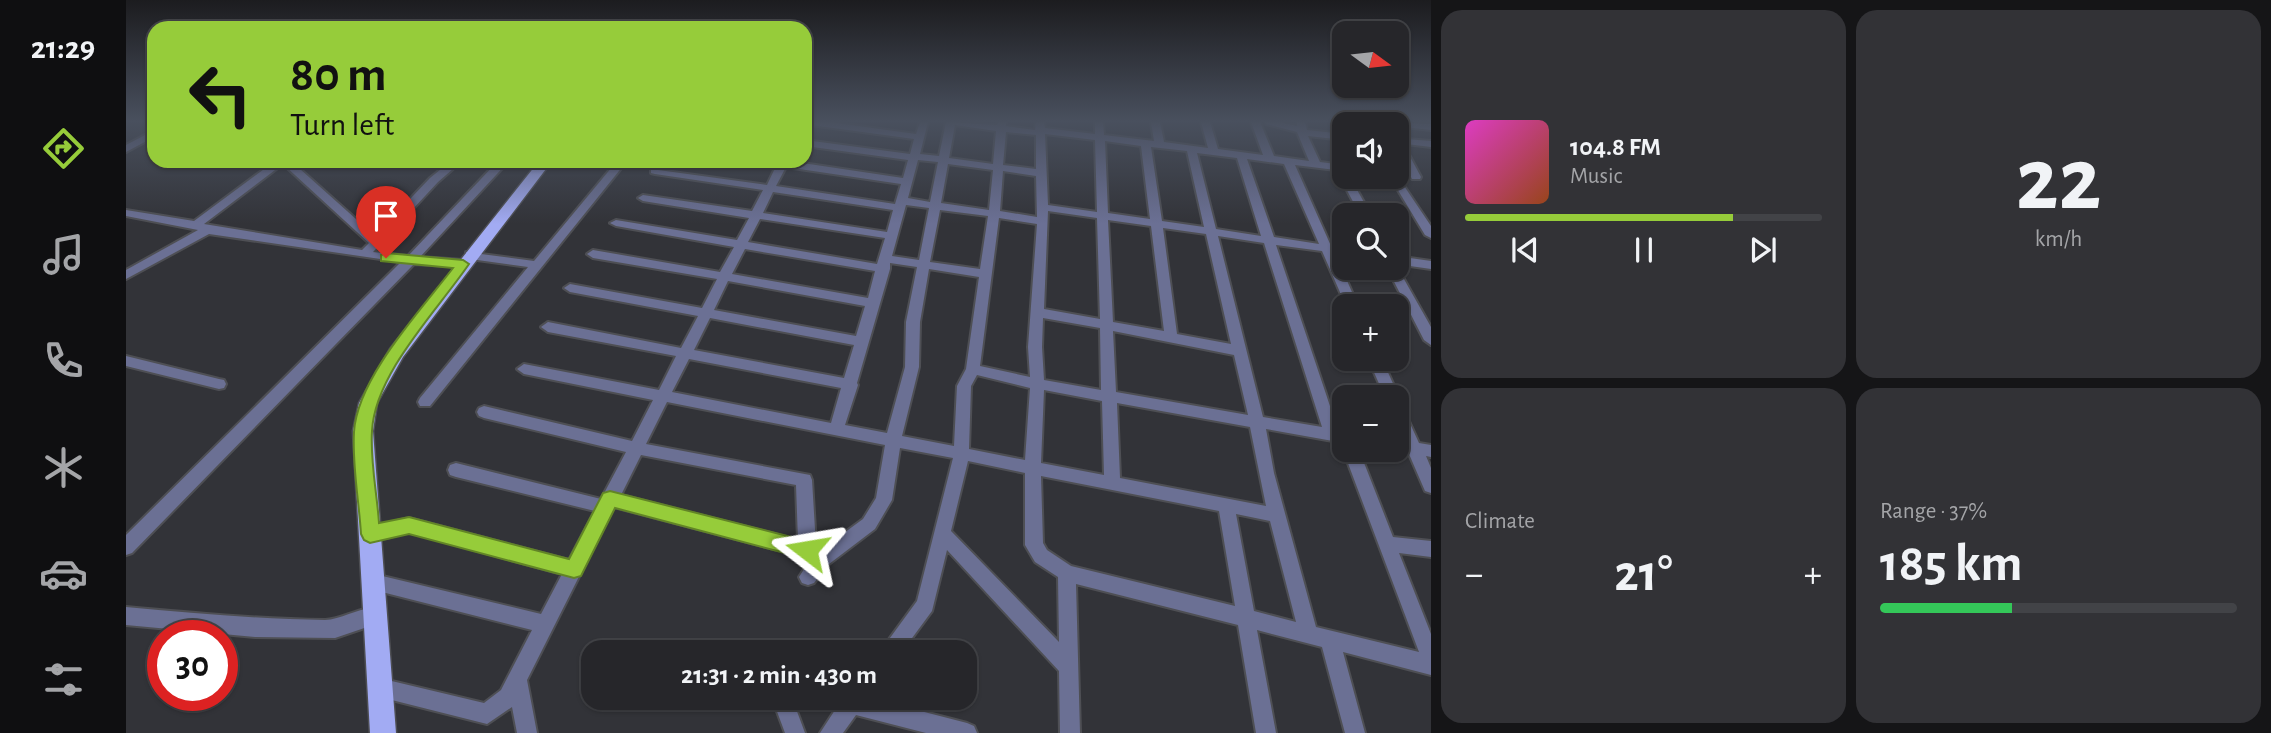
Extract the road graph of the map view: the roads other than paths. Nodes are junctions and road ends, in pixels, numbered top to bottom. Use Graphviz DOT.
graph roads {
  1 [pos="908,156"];
  2 [pos="998,156"];
  3 [pos="1040,156"];
  4 [pos="1100,156"];
  5 [pos="1153,156"];
  6 [pos="1193,156"];
  7 [pos="1241,156"];
  8 [pos="1250,156"];
  9 [pos="1313,156"];
  10 [pos="914,157"];
  11 [pos="943,159"];
  12 [pos="1270,159"];
  13 [pos="1287,161"];
  14 [pos="1316,164"];
  15 [pos="1409,164"];
  16 [pos="812,167"];
  17 [pos="997,167"];
  18 [pos="275,168"];
  19 [pos="291,168"];
  20 [pos="449,168"];
  21 [pos="497,168"];
  22 [pos="540,168"];
  23 [pos="613,168"];
  24 [pos="780,168"];
  25 [pos="1332,169"];
  26 [pos="655,171"];
  27 [pos="1040,173"];
  28 [pos="1409,177"];
  29 [pos="908,182"];
  30 [pos="769,189"];
  31 [pos="1404,189"];
  32 [pos="643,198"];
  33 [pos="902,205"];
  34 [pos="934,205"];
  35 [pos="1041,207"];
  36 [pos="126,213"];
  37 [pos="994,214"];
  38 [pos="756,215"];
  39 [pos="1102,216"];
  40 [pos="1043,221"];
  41 [pos="616,223"];
  42 [pos="1157,224"];
  43 [pos="202,228"];
  44 [pos="1212,232"];
  45 [pos="1431,235"];
  46 [pos="892,236"];
  47 [pos="1269,241"];
  48 [pos="375,243"];
  49 [pos="741,244"];
  50 [pos="1326,248"];
  51 [pos="1332,249"];
  52 [pos="593,254"];
  53 [pos="364,255"];
  54 [pos="466,260"];
  55 [pos="407,261"];
  56 [pos="1409,262"];
  57 [pos="925,263"];
  58 [pos="885,264"];
  59 [pos="537,265"];
  60 [pos="1431,265"];
  61 [pos="985,274"];
  62 [pos="126,275"];
  63 [pos="724,277"];
  64 [pos="1399,280"];
  65 [pos="570,288"];
  66 [pos="1347,294"];
  67 [pos="874,303"];
  68 [pos="706,312"];
  69 [pos="1037,312"];
  70 [pos="1105,325"];
  71 [pos="548,327"];
  72 [pos="1171,337"];
  73 [pos="1431,340"];
  74 [pos="863,342"];
  75 [pos="1240,351"];
  76 [pos="684,354"];
  77 [pos="126,361"];
  78 [pos="524,369"];
  79 [pos="973,369"];
  80 [pos="219,384"];
  81 [pos="1037,384"];
  82 [pos="851,385"];
  83 [pos="1110,396"];
  84 [pos="662,397"];
  85 [pos="425,402"];
  86 [pos="484,412"];
  87 [pos="1332,419"];
  88 [pos="1257,422"];
  89 [pos="836,431"];
  90 [pos="1332,435"];
  91 [pos="1409,437"];
  92 [pos="893,441"];
  93 [pos="1409,447"];
  94 [pos="636,448"];
  95 [pos="1414,448"];
  96 [pos="1431,451"];
  97 [pos="961,456"];
  98 [pos="1356,462"];
  99 [pos="1033,466"];
  100 [pos="456,470"];
  101 [pos="1112,482"];
  102 [pos="1431,485"];
  103 [pos="608,503"];
  104 [pos="1226,505"];
  105 [pos="1277,515"];
  106 [pos="942,533"];
  107 [pos="370,534"];
  108 [pos="1387,544"];
  109 [pos="126,547"];
  110 [pos="1431,549"];
  111 [pos="807,550"];
  112 [pos="823,558"];
  113 [pos="574,569"];
  114 [pos="1067,573"];
  115 [pos="808,577"];
  116 [pos="374,582"];
  117 [pos="126,616"];
  118 [pos="376,616"];
  119 [pos="1246,619"];
  120 [pos="545,624"];
  121 [pos="1308,633"];
  122 [pos="1330,639"];
  123 [pos="899,640"];
  124 [pos="1431,659"];
  125 [pos="1431,665"];
  126 [pos="1069,667"];
  127 [pos="517,678"];
  128 [pos="379,688"];
  129 [pos="786,710"];
  130 [pos="847,710"];
  131 [pos="879,710"];
  132 [pos="930,728"];
  133 [pos="383,733"];
  134 [pos="527,733"];
  135 [pos="795,733"];
  136 [pos="830,733"];
  137 [pos="967,733"];
  138 [pos="1070,733"];
  139 [pos="1266,733"];
  140 [pos="1355,733"];
  1 -- 10 [label="street"];
  2 -- 17 [label="street"];
  3 -- 27 [label="street"];
  4 -- 39 [label="street"];
  5 -- 42 [label="street"];
  6 -- 44 [label="street"];
  7 -- 47 [label="street"];
  8 -- 12 [label="street"];
  9 -- 14 [label="street"];
  10 -- 11 [label="street"];
  10 -- 29 [label="street"];
  11 -- 17 [label="street"];
  11 -- 34 [label="street"];
  12 -- 13 [label="street"];
  13 -- 14 [label="street"];
  13 -- 50 [label="street"];
  14 -- 25 [label="street"];
  15 -- 28 [label="street"];
  16 -- 29 [label="street"];
  17 -- 27 [label="street"];
  17 -- 37 [label="street"];
  18 -- 43 [label="street"];
  19 -- 48 [label="street"];
  20 -- 48 [label="street"];
  21 -- 55 [label="street"];
  22 -- 54 [label="main road"];
  23 -- 59 [label="street"];
  24 -- 30 [label="street"];
  26 -- 30 [label="street"];
  27 -- 35 [label="street"];
  29 -- 33 [label="street"];
  30 -- 33 [label="street"];
  30 -- 38 [label="street"];
  31 -- 45 [label="street"];
  32 -- 38 [label="street"];
  33 -- 34 [label="street"];
  33 -- 46 [label="street"];
  34 -- 37 [label="street"];
  34 -- 57 [label="street"];
  35 -- 39 [label="street"];
  35 -- 40 [label="street"];
  36 -- 43 [label="street"];
  37 -- 40 [label="street"];
  37 -- 61 [label="street"];
  38 -- 46 [label="street"];
  38 -- 49 [label="street"];
  39 -- 42 [label="street"];
  39 -- 70 [label="street"];
  40 -- 69 [label="street"];
  41 -- 49 [label="street"];
  42 -- 44 [label="street"];
  42 -- 72 [label="street"];
  43 -- 53 [label="street"];
  43 -- 62 [label="street"];
  44 -- 47 [label="street"];
  44 -- 75 [label="street"];
  46 -- 58 [label="street"];
  47 -- 50 [label="street"];
  47 -- 87 [label="street"];
  48 -- 53 [label="street"];
  49 -- 58 [label="street"];
  49 -- 63 [label="street"];
  50 -- 51 [label="street"];
  50 -- 66 [label="street"];
  52 -- 63 [label="street"];
  53 -- 55 [label="street"];
  54 -- 55 [label="street"];
  54 -- 59 [label="street"];
  54 -- 107 [label="main road"];
  55 -- 109 [label="street"];
  56 -- 60 [label="street"];
  57 -- 58 [label="street"];
  57 -- 61 [label="street"];
  57 -- 92 [label="street"];
  58 -- 67 [label="street"];
  59 -- 85 [label="street"];
  61 -- 79 [label="street"];
  63 -- 67 [label="street"];
  63 -- 68 [label="street"];
  64 -- 73 [label="street"];
  65 -- 68 [label="street"];
  67 -- 74 [label="street"];
  68 -- 74 [label="street"];
  68 -- 76 [label="street"];
  69 -- 70 [label="street"];
  69 -- 81 [label="street"];
  70 -- 72 [label="street"];
  70 -- 83 [label="street"];
  71 -- 76 [label="street"];
  72 -- 75 [label="street"];
  74 -- 82 [label="street"];
  75 -- 88 [label="street"];
  76 -- 82 [label="street"];
  76 -- 84 [label="street"];
  77 -- 80 [label="street"];
  78 -- 84 [label="street"];
  79 -- 81 [label="street"];
  79 -- 97 [label="street"];
  81 -- 83 [label="street"];
  81 -- 99 [label="street"];
  82 -- 89 [label="street"];
  83 -- 88 [label="street"];
  83 -- 101 [label="street"];
  84 -- 89 [label="street"];
  84 -- 94 [label="street"];
  86 -- 94 [label="street"];
  88 -- 90 [label="street"];
  88 -- 105 [label="street"];
  89 -- 92 [label="street"];
  91 -- 95 [label="street"];
  92 -- 97 [label="street"];
  92 -- 112 [label="street"];
  93 -- 95 [label="street"];
  94 -- 103 [label="street"];
  94 -- 111 [label="street"];
  95 -- 96 [label="street"];
  95 -- 102 [label="street"];
  97 -- 99 [label="street"];
  97 -- 106 [label="street"];
  98 -- 108 [label="street"];
  99 -- 101 [label="street"];
  99 -- 114 [label="street"];
  100 -- 103 [label="street"];
  101 -- 104 [label="street"];
  103 -- 111 [label="street"];
  103 -- 113 [label="street"];
  104 -- 105 [label="street"];
  104 -- 119 [label="street"];
  105 -- 121 [label="street"];
  106 -- 123 [label="street"];
  106 -- 126 [label="street"];
  107 -- 113 [label="street"];
  107 -- 116 [label="main road"];
  108 -- 110 [label="street"];
  108 -- 124 [label="street"];
  111 -- 112 [label="street"];
  112 -- 115 [label="street"];
  113 -- 120 [label="street"];
  114 -- 119 [label="street"];
  114 -- 126 [label="street"];
  116 -- 118 [label="main road"];
  116 -- 120 [label="street"];
  117 -- 118 [label="street"];
  118 -- 128 [label="main road"];
  119 -- 121 [label="street"];
  119 -- 139 [label="street"];
  120 -- 127 [label="street"];
  121 -- 122 [label="street"];
  122 -- 125 [label="street"];
  122 -- 140 [label="street"];
  126 -- 138 [label="street"];
  127 -- 128 [label="street"];
  127 -- 134 [label="street"];
  128 -- 133 [label="main road"];
  129 -- 135 [label="street"];
  130 -- 136 [label="street"];
  131 -- 132 [label="street"];
  132 -- 137 [label="street"];
}
